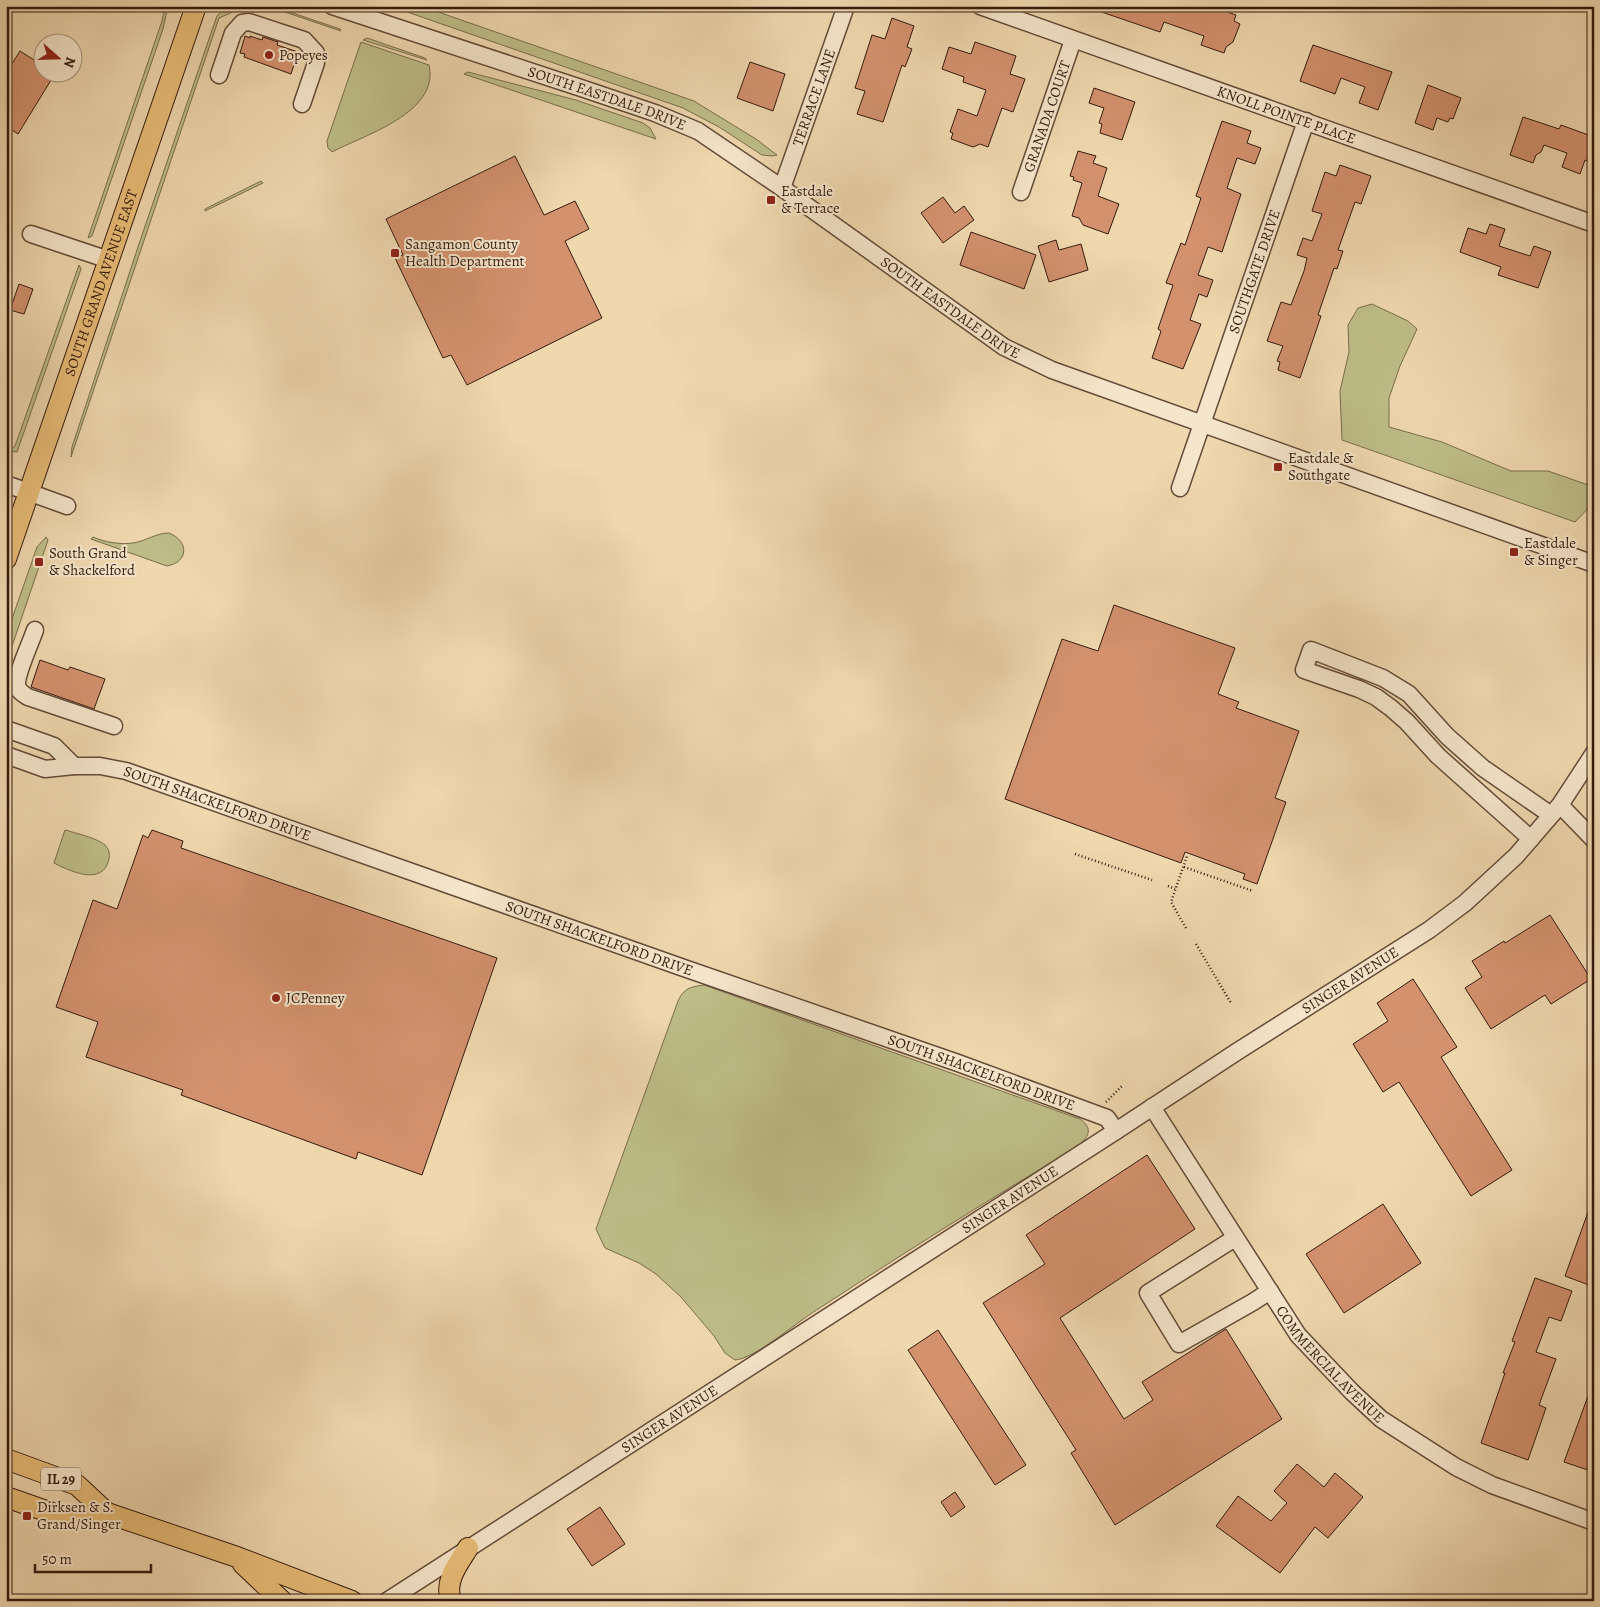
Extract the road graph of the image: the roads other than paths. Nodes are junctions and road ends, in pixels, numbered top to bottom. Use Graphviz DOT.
graph roads {
  1 [pos="196,6"];
  2 [pos="332,6"];
  3 [pos="846,6"];
  4 [pos="980,6"];
  5 [pos="1073,40"];
  6 [pos="219,76"];
  7 [pos="302,104"];
  8 [pos="1306,121"];
  9 [pos="782,188"];
  10 [pos="1021,192"];
  11 [pos="1594,224"];
  12 [pos="31,234"];
  13 [pos="110,260"];
  14 [pos="1202,423"];
  15 [pos="6,484"];
  16 [pos="1180,488"];
  17 [pos="29,492"];
  18 [pos="67,506"];
  19 [pos="6,559"];
  20 [pos="1594,564"];
  21 [pos="35,630"];
  22 [pos="114,726"];
  23 [pos="6,729"];
  24 [pos="1594,753"];
  25 [pos="6,755"];
  26 [pos="74,766"];
  27 [pos="1555,810"];
  28 [pos="1592,835"];
  29 [pos="1531,839"];
  30 [pos="1152,1107"];
  31 [pos="1116,1131"];
  32 [pos="1235,1238"];
  33 [pos="1270,1291"];
  34 [pos="6,1459"];
  35 [pos="6,1496"];
  36 [pos="107,1513"];
  37 [pos="1594,1522"];
  38 [pos="468,1548"];
  39 [pos="236,1557"];
  40 [pos="282,1601"];
  41 [pos="352,1601"];
  42 [pos="387,1601"];
  43 [pos="451,1601"];
  1 -- 13 [label="main road, SOUTH GRAND AVENUE EAST"];
  2 -- 9 [label="street, SOUTH EASTDALE DRIVE"];
  3 -- 9 [label="street, TERRACE LANE"];
  4 -- 5 [label="street, KNOLL POINTE PLACE"];
  5 -- 8 [label="street, KNOLL POINTE PLACE"];
  5 -- 10 [label="street, GRANADA COURT"];
  6 -- 7 [label="street"];
  8 -- 11 [label="street, KNOLL POINTE PLACE"];
  8 -- 14 [label="street, SOUTHGATE DRIVE"];
  9 -- 14 [label="street, SOUTH EASTDALE DRIVE"];
  12 -- 13 [label="street"];
  13 -- 17 [label="main road, SOUTH GRAND AVENUE EAST"];
  14 -- 16 [label="street, SOUTHGATE DRIVE"];
  14 -- 20 [label="street, SOUTH EASTDALE DRIVE"];
  15 -- 17 [label="street"];
  17 -- 18 [label="street"];
  17 -- 19 [label="main road, SOUTH GRAND AVENUE EAST"];
  21 -- 22 [label="street"];
  23 -- 26 [label="street"];
  24 -- 27 [label="street, SINGER AVENUE"];
  25 -- 26 [label="street, SOUTH SHACKELFORD DRIVE"];
  26 -- 31 [label="street, SOUTH SHACKELFORD DRIVE"];
  27 -- 28 [label="street"];
  27 -- 29 [label="street, SINGER AVENUE"];
  27 -- 29 [label="street"];
  29 -- 30 [label="street, SINGER AVENUE"];
  30 -- 31 [label="street, SINGER AVENUE"];
  30 -- 32 [label="street, COMMERCIAL AVENUE"];
  31 -- 38 [label="street, SINGER AVENUE"];
  32 -- 33 [label="street, COMMERCIAL AVENUE"];
  32 -- 33 [label="street"];
  33 -- 37 [label="street, COMMERCIAL AVENUE"];
  34 -- 36 [label="main road, IL 29"];
  35 -- 36 [label="main road, IL 29"];
  36 -- 39 [label="main road, IL 29"];
  38 -- 42 [label="street, SINGER AVENUE"];
  38 -- 43 [label="main road"];
  39 -- 40 [label="main road"];
  39 -- 41 [label="main road, IL 29"];
}
